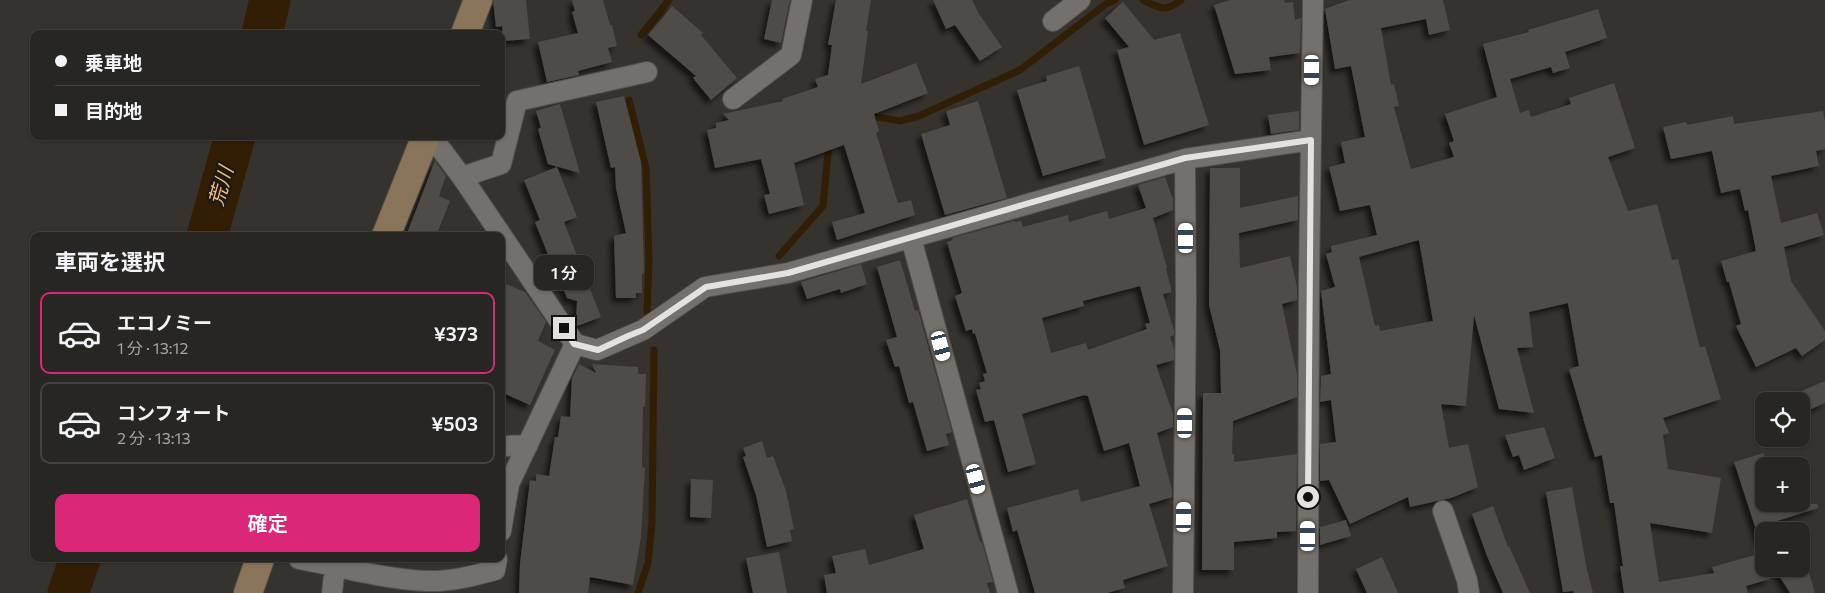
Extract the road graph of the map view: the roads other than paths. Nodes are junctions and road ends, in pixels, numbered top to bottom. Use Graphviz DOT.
graph roads {
  1 [pos="478,0"];
  2 [pos="802,0"];
  3 [pos="1080,0"];
  4 [pos="1313,0"];
  5 [pos="1053,21"];
  6 [pos="467,30"];
  7 [pos="647,72"];
  8 [pos="733,99"];
  9 [pos="424,140"];
  10 [pos="434,140"];
  11 [pos="1311,140"];
  12 [pos="1185,158"];
  13 [pos="462,177"];
  14 [pos="388,232"];
  15 [pos="499,232"];
  16 [pos="911,238"];
  17 [pos="505,241"];
  18 [pos="574,344"];
  19 [pos="528,445"];
  20 [pos="505,446"];
  21 [pos="505,508"];
  22 [pos="1443,511"];
  23 [pos="259,562"];
  24 [pos="314,562"];
  25 [pos="496,562"];
  26 [pos="335,566"];
  27 [pos="248,593"];
  28 [pos="332,593"];
  29 [pos="1008,593"];
  30 [pos="1183,593"];
  31 [pos="1308,593"];
  32 [pos="1470,593"];
  1 -- 6 [label="street"];
  2 -- 8 [label="street"];
  3 -- 5 [label="street"];
  4 -- 11 [label="street"];
  7 -- 13 [label="street"];
  9 -- 14 [label="street"];
  10 -- 13 [label="street"];
  11 -- 12 [label="street"];
  11 -- 31 [label="street"];
  12 -- 16 [label="street"];
  12 -- 30 [label="street"];
  13 -- 15 [label="street"];
  16 -- 18 [label="street"];
  16 -- 29 [label="street"];
  17 -- 18 [label="street"];
  18 -- 19 [label="street"];
  19 -- 20 [label="street"];
  19 -- 21 [label="street"];
  22 -- 32 [label="street"];
  23 -- 27 [label="street"];
  24 -- 26 [label="street"];
  25 -- 26 [label="street"];
  26 -- 28 [label="street"];
}
